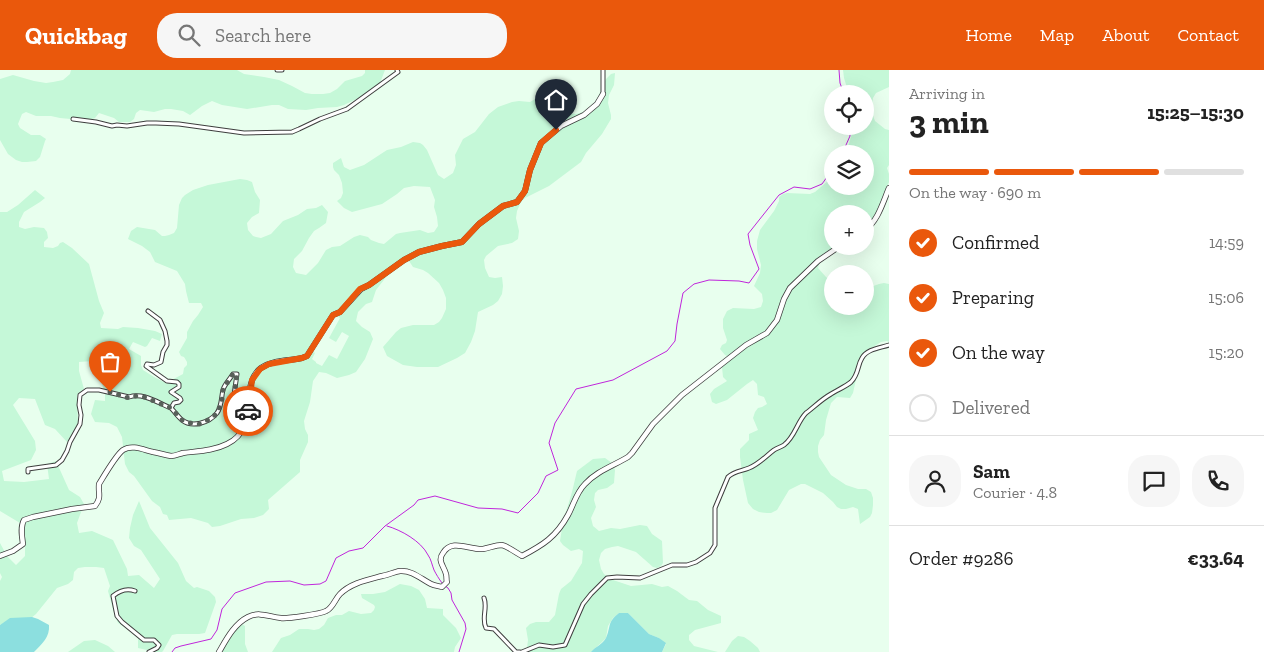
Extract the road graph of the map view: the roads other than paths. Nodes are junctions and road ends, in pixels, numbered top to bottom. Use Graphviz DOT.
graph roads {
  1 [pos="277,70"];
  2 [pos="282,70"];
  3 [pos="397,70"];
  4 [pos="603,70"];
  5 [pos="603,94"];
  6 [pos="73,119"];
  7 [pos="889,188"];
  8 [pos="874,222"];
  9 [pos="827,255"];
  10 [pos="148,312"];
  11 [pos="889,345"];
  12 [pos="171,408"];
  13 [pos="248,413"];
  14 [pos="28,472"];
  15 [pos="0,556"];
  16 [pos="135,591"];
  17 [pos="484,598"];
  18 [pos="149,652"];
  19 [pos="219,652"];
  20 [pos="521,652"];
  1 -- 2 [label="street"];
  3 -- 6 [label="street"];
  4 -- 5 [label="street"];
  5 -- 13 [label="street"];
  7 -- 8 [label="street"];
  9 -- 19 [label="street"];
  10 -- 12 [label="street"];
  11 -- 20 [label="street"];
  12 -- 13 [label="street"];
  12 -- 14 [label="street"];
  13 -- 15 [label="street"];
  16 -- 18 [label="street"];
  17 -- 20 [label="street"];
}
